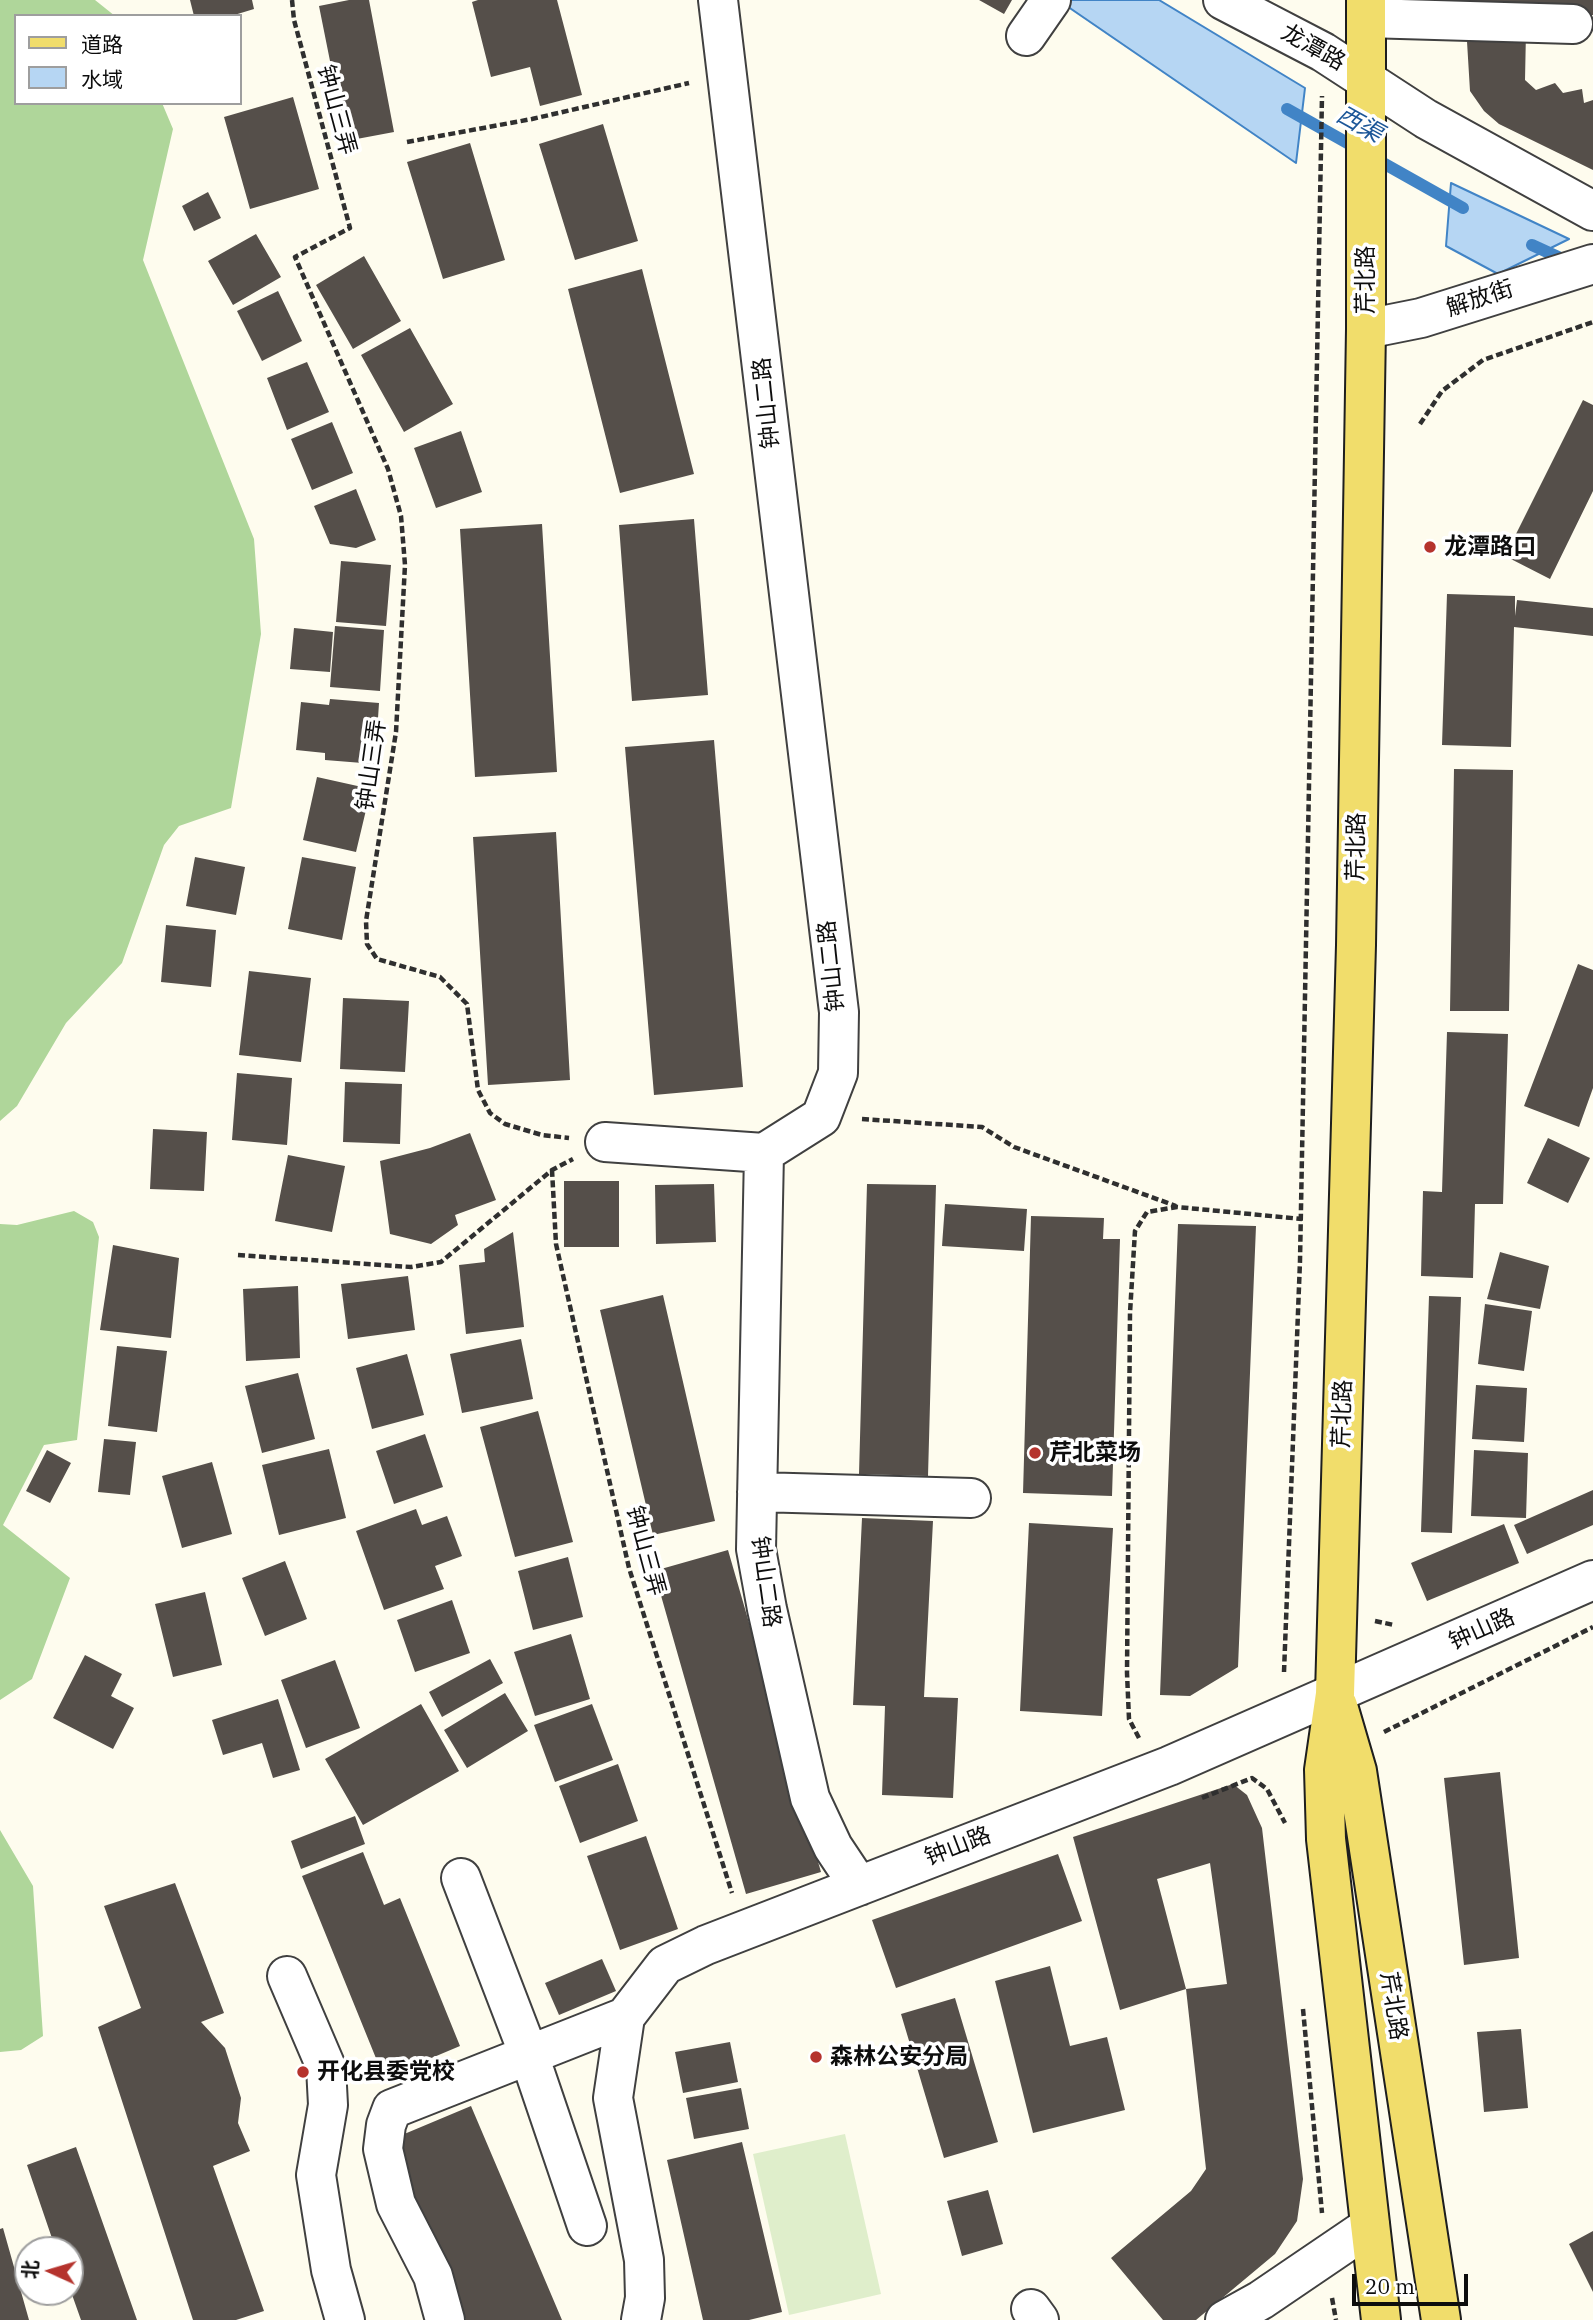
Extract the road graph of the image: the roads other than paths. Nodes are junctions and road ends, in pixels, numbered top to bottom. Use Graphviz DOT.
graph roads {
  1 [pos="718,0"];
  2 [pos="1051,0"];
  3 [pos="1223,0"];
  4 [pos="1366,9"];
  5 [pos="1573,24"];
  6 [pos="1026,36"];
  7 [pos="1365,77"];
  8 [pos="1593,211"];
  9 [pos="1593,264"];
  10 [pos="1366,329"];
  11 [pos="605,1142"];
  12 [pos="764,1153"];
  13 [pos="757,1492"];
  14 [pos="971,1498"];
  15 [pos="1593,1580"];
  16 [pos="1335,1694"];
  17 [pos="461,1878"];
  18 [pos="859,1886"];
  19 [pos="287,1976"];
  20 [pos="625,2017"];
  21 [pos="529,2055"];
  22 [pos="587,2226"];
  23 [pos="1370,2226"];
  24 [pos="345,2320"];
  25 [pos="445,2320"];
  26 [pos="641,2320"];
  27 [pos="1225,2320"];
  28 [pos="1381,2320"];
  29 [pos="1441,2320"];
  1 -- 12 [label="street, 钟山二路"];
  2 -- 6 [label="street"];
  3 -- 7 [label="street, 龙潭路"];
  4 -- 5 [label="street"];
  4 -- 7 [label="main road, 芹北路"];
  7 -- 8 [label="street, 龙潭路"];
  7 -- 10 [label="main road, 芹北路"];
  9 -- 10 [label="street, 解放街"];
  10 -- 16 [label="main road, 芹北路"];
  11 -- 12 [label="street"];
  12 -- 13 [label="street, 钟山二路"];
  13 -- 14 [label="street"];
  13 -- 18 [label="street, 钟山二路"];
  15 -- 16 [label="street, 钟山路"];
  16 -- 18 [label="street, 钟山路"];
  16 -- 23 [label="main road, 芹北路"];
  16 -- 29 [label="main road, 芹北路"];
  17 -- 21 [label="street"];
  18 -- 20 [label="street, 钟山路"];
  19 -- 24 [label="street"];
  20 -- 21 [label="street"];
  20 -- 26 [label="street, 钟山路"];
  21 -- 22 [label="street"];
  21 -- 25 [label="street"];
  23 -- 27 [label="street"];
  23 -- 28 [label="main road, 芹北路"];
}
